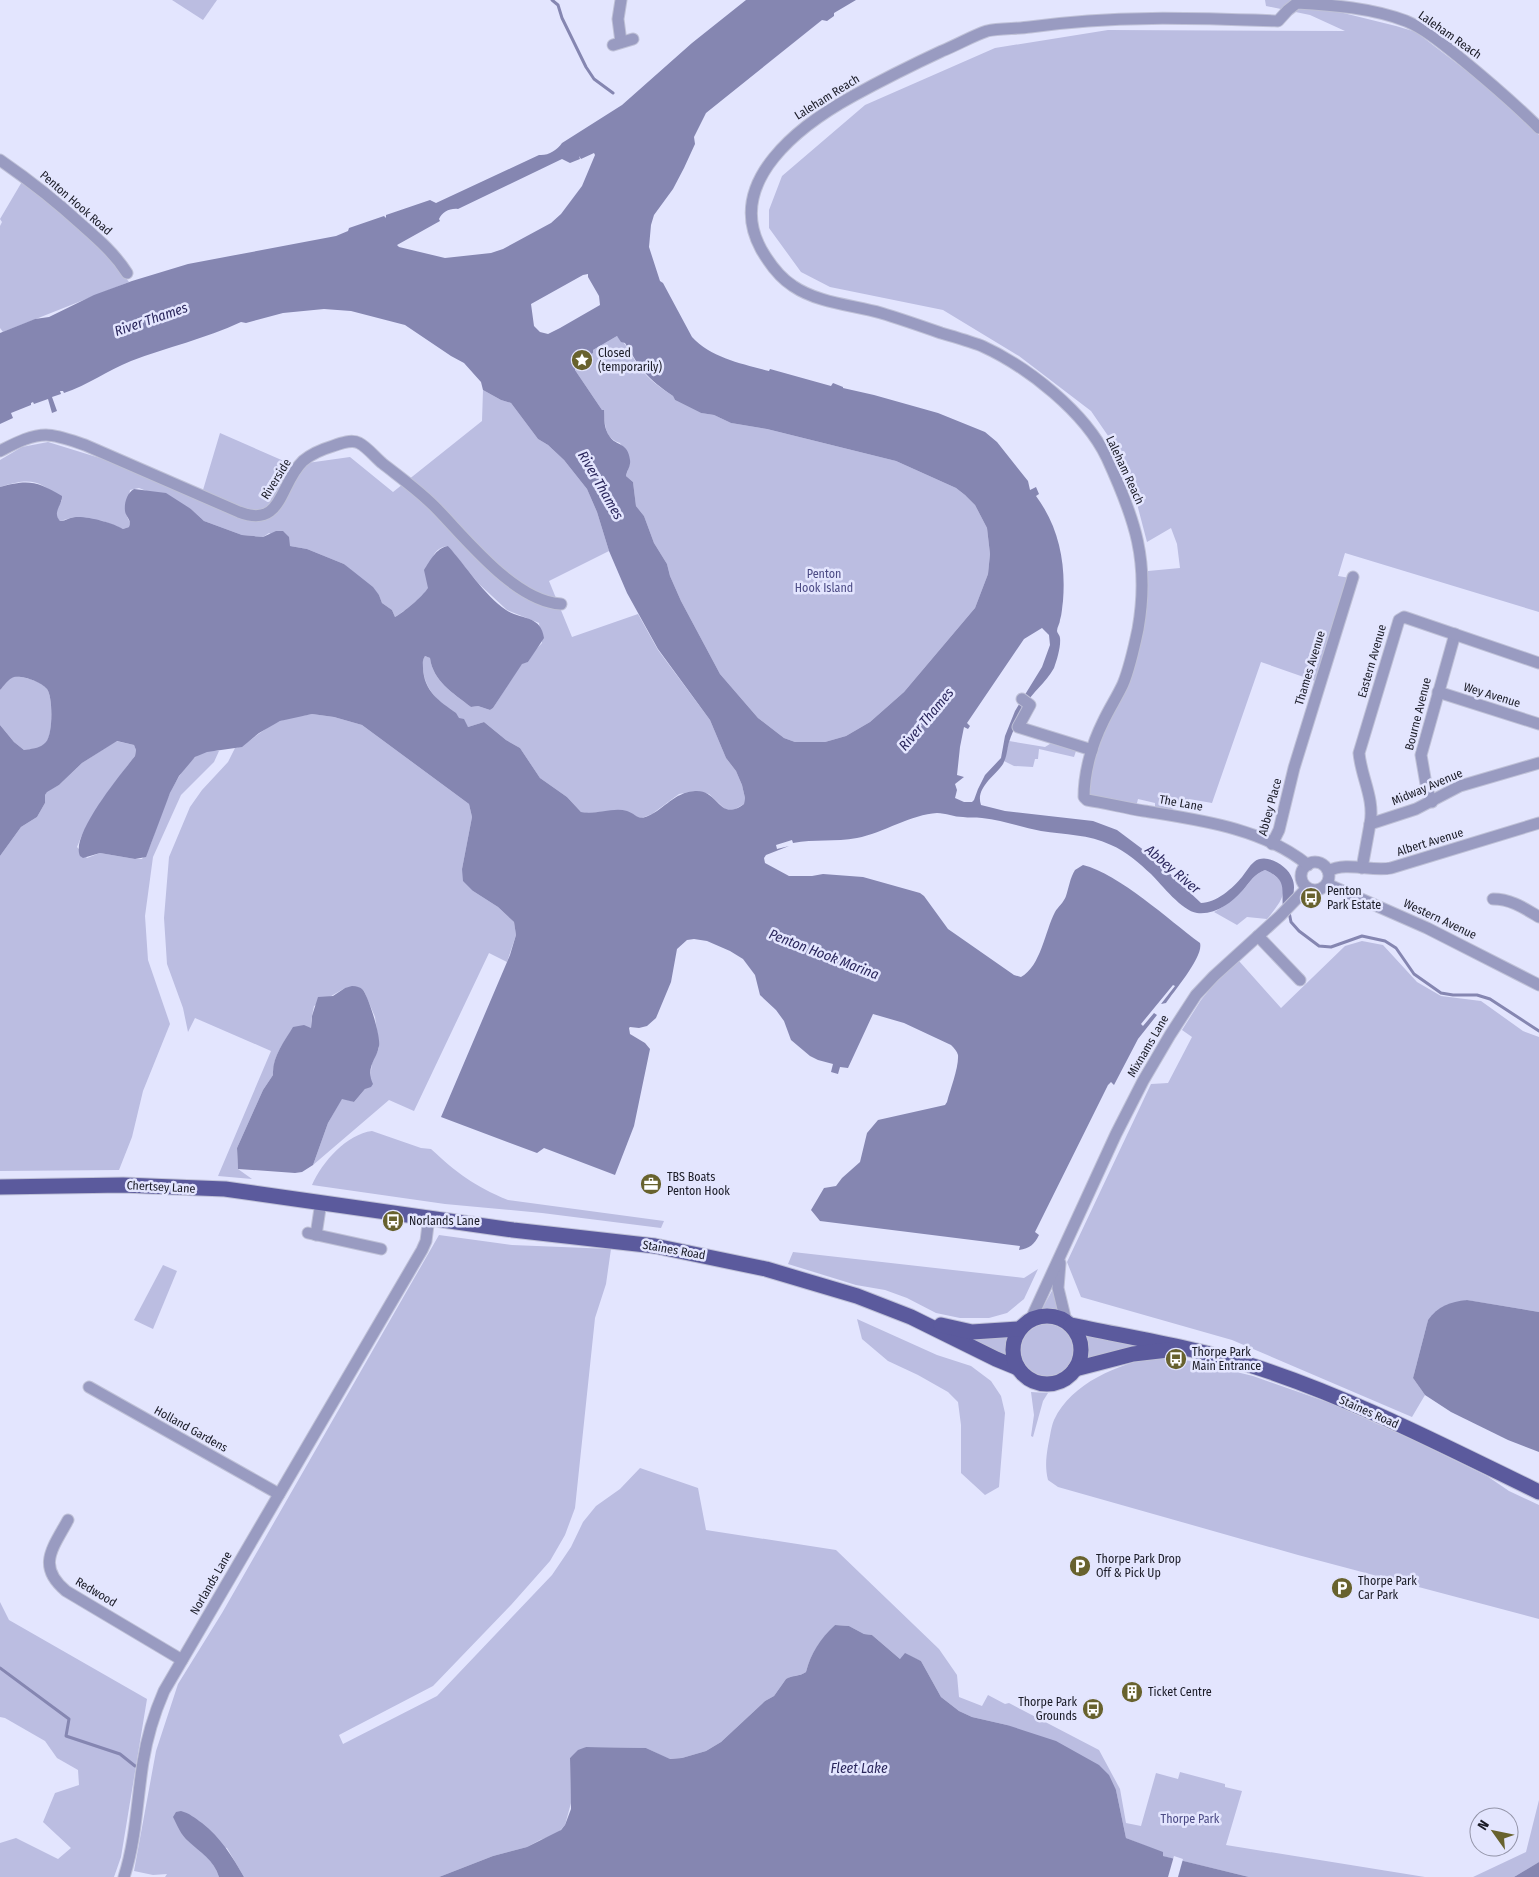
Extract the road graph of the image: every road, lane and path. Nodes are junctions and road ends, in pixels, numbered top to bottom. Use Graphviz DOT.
graph roads {
  1 [pos="621,0"];
  2 [pos="633,38"];
  3 [pos="1539,128"];
  4 [pos="0,160"];
  5 [pos="127,273"];
  6 [pos="0,451"];
  7 [pos="1353,577"];
  8 [pos="561,604"];
  9 [pos="1455,634"];
  10 [pos="1539,663"];
  11 [pos="1438,692"];
  12 [pos="1025,700"];
  13 [pos="1539,724"];
  14 [pos="1092,750"];
  15 [pos="1539,763"];
  16 [pos="1294,768"];
  17 [pos="1084,797"];
  18 [pos="1432,802"];
  19 [pos="1539,823"];
  20 [pos="1370,824"];
  21 [pos="1272,844"];
  22 [pos="1308,865"];
  23 [pos="1362,868"];
  24 [pos="1328,871"];
  25 [pos="1327,884"];
  26 [pos="1307,888"];
  27 [pos="1493,899"];
  28 [pos="1539,917"];
  29 [pos="1258,936"];
  30 [pos="1300,980"];
  31 [pos="1539,985"];
  32 [pos="0,1187"];
  33 [pos="322,1202"];
  34 [pos="429,1217"];
  35 [pos="381,1249"];
  36 [pos="1061,1254"];
  37 [pos="911,1317"];
  38 [pos="1031,1319"];
  39 [pos="1069,1323"];
  40 [pos="1019,1329"];
  41 [pos="1192,1351"];
  42 [pos="1018,1368"];
  43 [pos="1075,1369"];
  44 [pos="90,1387"];
  45 [pos="1539,1492"];
  46 [pos="280,1494"];
  47 [pos="68,1520"];
  48 [pos="182,1660"];
  49 [pos="124,1877"];
  1 -- 2 [label="street"];
  3 -- 14 [label="street, Laleham Reach"];
  4 -- 5 [label="street, Penton Hook Road"];
  6 -- 8 [label="street, Riverside"];
  7 -- 16 [label="street, Thames Avenue"];
  9 -- 10 [label="street, Eastern Avenue"];
  9 -- 11 [label="street, Bourne Avenue"];
  9 -- 20 [label="street, Eastern Avenue"];
  11 -- 13 [label="street, Wey Avenue"];
  11 -- 18 [label="street, Bourne Avenue"];
  12 -- 14 [label="street"];
  14 -- 17 [label="street, Laleham Reach"];
  15 -- 18 [label="street, Midway Avenue"];
  16 -- 21 [label="street, Abbey Place"];
  17 -- 21 [label="street, The Lane"];
  18 -- 20 [label="street, Midway Avenue"];
  19 -- 23 [label="street, Albert Avenue"];
  20 -- 23 [label="street"];
  21 -- 22 [label="street, Abbey Place"];
  22 -- 24 [label="street"];
  22 -- 26 [label="street"];
  23 -- 24 [label="street, Albert Avenue"];
  24 -- 25 [label="street"];
  25 -- 26 [label="street"];
  25 -- 31 [label="street, Western Avenue"];
  26 -- 29 [label="street, Mixnams Lane"];
  27 -- 28 [label="street"];
  29 -- 30 [label="street"];
  29 -- 36 [label="street, Mixnams Lane"];
  32 -- 33 [label="main road, Chertsey Lane"];
  33 -- 34 [label="main road, Chertsey Lane"];
  33 -- 35 [label="street"];
  34 -- 37 [label="main road, Staines Road"];
  34 -- 46 [label="street, Norlands Lane"];
  36 -- 38 [label="street, Mixnams Lane"];
  36 -- 39 [label="street, Mixnams Lane"];
  37 -- 40 [label="main road, Staines Road"];
  37 -- 42 [label="main road, Staines Road"];
  38 -- 39 [label="main road"];
  38 -- 40 [label="main road"];
  39 -- 41 [label="main road, Staines Road"];
  39 -- 43 [label="main road"];
  40 -- 42 [label="main road"];
  41 -- 43 [label="main road, Staines Road"];
  41 -- 45 [label="main road, Staines Road"];
  42 -- 43 [label="main road"];
  44 -- 46 [label="street, Holland Gardens"];
  46 -- 48 [label="street, Norlands Lane"];
  47 -- 48 [label="street, Redwood"];
  48 -- 49 [label="street, Norlands Lane"];
}
